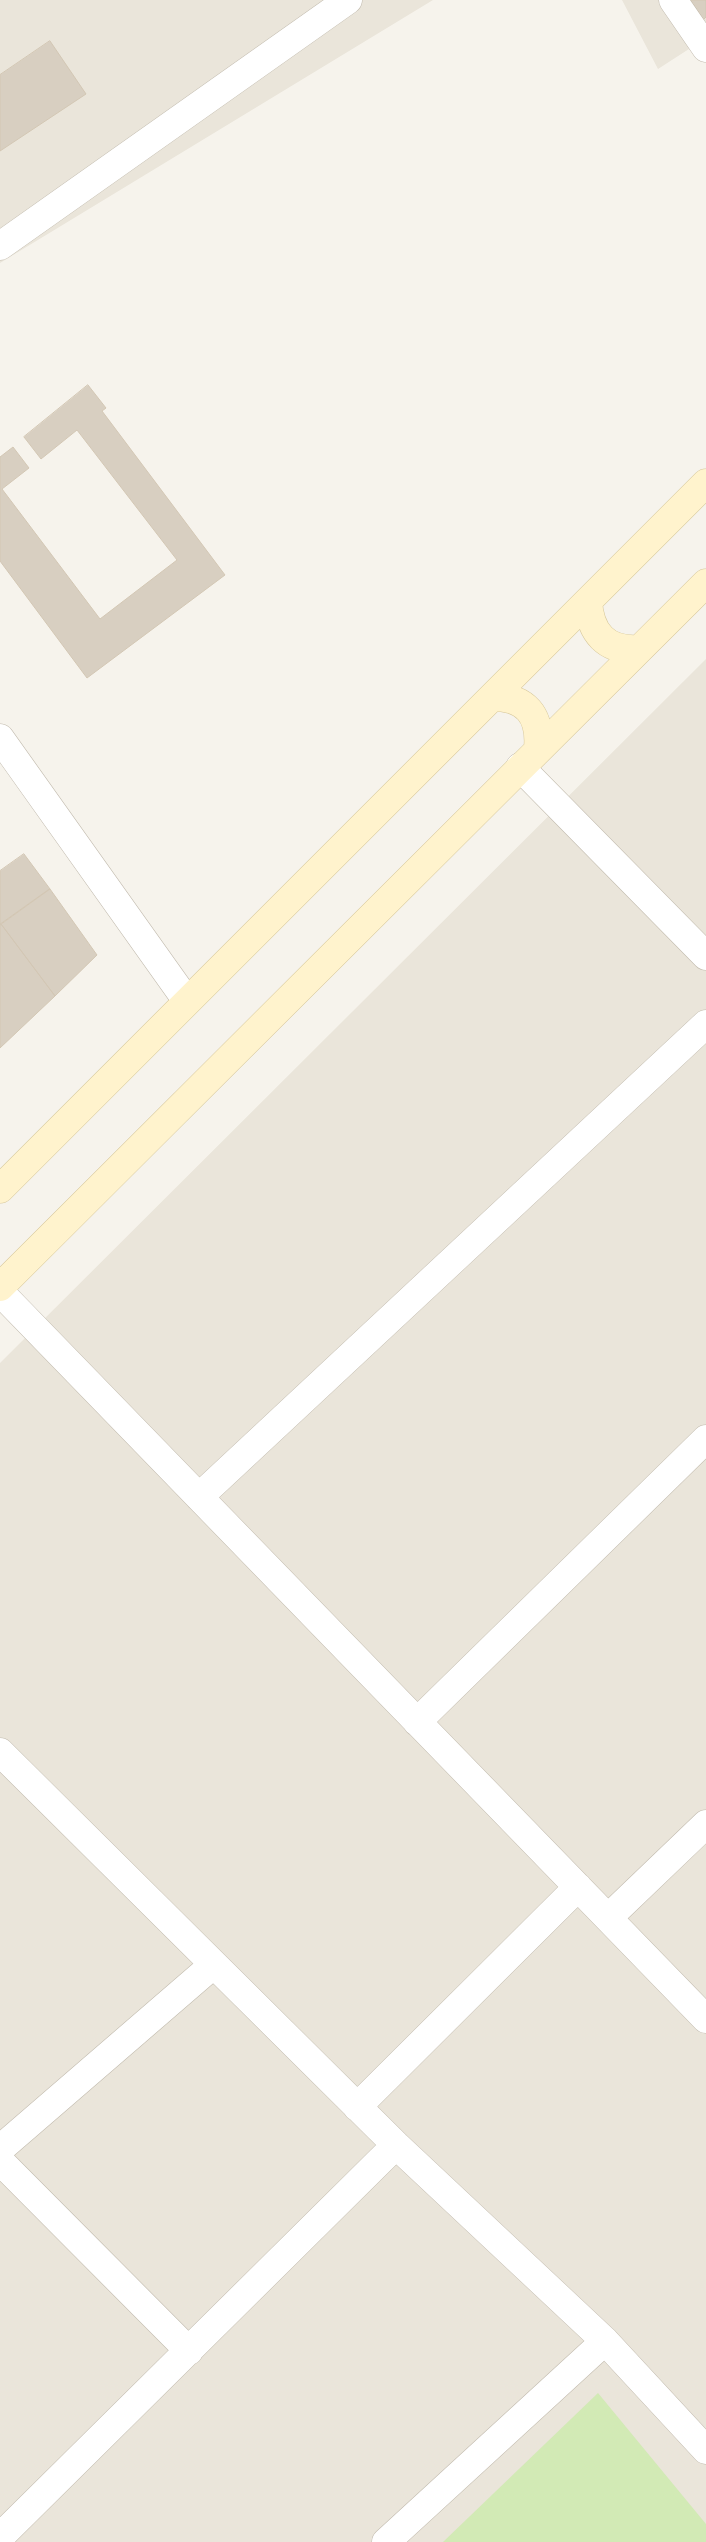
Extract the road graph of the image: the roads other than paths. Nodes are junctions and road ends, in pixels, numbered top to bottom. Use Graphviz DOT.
graph roads {
  1 [pos="348,0"];
  2 [pos="673,0"];
  3 [pos="705,44"];
  4 [pos="2,242"];
  5 [pos="706,483"];
  6 [pos="706,583"];
  7 [pos="588,601"];
  8 [pos="638,649"];
  9 [pos="492,697"];
  10 [pos="0,738"];
  11 [pos="529,758"];
  12 [pos="706,956"];
  13 [pos="187,1001"];
  14 [pos="706,1024"];
  15 [pos="0,1189"];
  16 [pos="0,1287"];
  17 [pos="0,1292"];
  18 [pos="706,1438"];
  19 [pos="199,1497"];
  20 [pos="417,1722"];
  21 [pos="0,1752"];
  22 [pos="706,1824"];
  23 [pos="578,1887"];
  24 [pos="608,1918"];
  25 [pos="213,1965"];
  26 [pos="706,2019"];
  27 [pos="357,2107"];
  28 [pos="396,2145"];
  29 [pos="0,2149"];
  30 [pos="0,2161"];
  31 [pos="605,2341"];
  32 [pos="189,2351"];
  33 [pos="706,2450"];
  34 [pos="0,2537"];
  35 [pos="386,2542"];
  1 -- 4 [label="street"];
  2 -- 3 [label="street"];
  5 -- 7 [label="main road"];
  6 -- 8 [label="main road"];
  7 -- 8 [label="main road"];
  7 -- 9 [label="main road"];
  8 -- 11 [label="main road"];
  9 -- 11 [label="main road"];
  9 -- 13 [label="main road"];
  10 -- 13 [label="street"];
  11 -- 12 [label="street"];
  11 -- 16 [label="main road"];
  13 -- 15 [label="main road"];
  14 -- 19 [label="street"];
  17 -- 19 [label="street"];
  18 -- 20 [label="street"];
  19 -- 20 [label="street"];
  20 -- 23 [label="street"];
  21 -- 25 [label="street"];
  22 -- 24 [label="street"];
  23 -- 24 [label="street"];
  23 -- 27 [label="street"];
  24 -- 26 [label="street"];
  25 -- 27 [label="street"];
  25 -- 29 [label="street"];
  27 -- 28 [label="street"];
  28 -- 31 [label="street"];
  28 -- 32 [label="street"];
  30 -- 32 [label="street"];
  31 -- 33 [label="street"];
  31 -- 35 [label="street"];
  32 -- 34 [label="street"];
}
